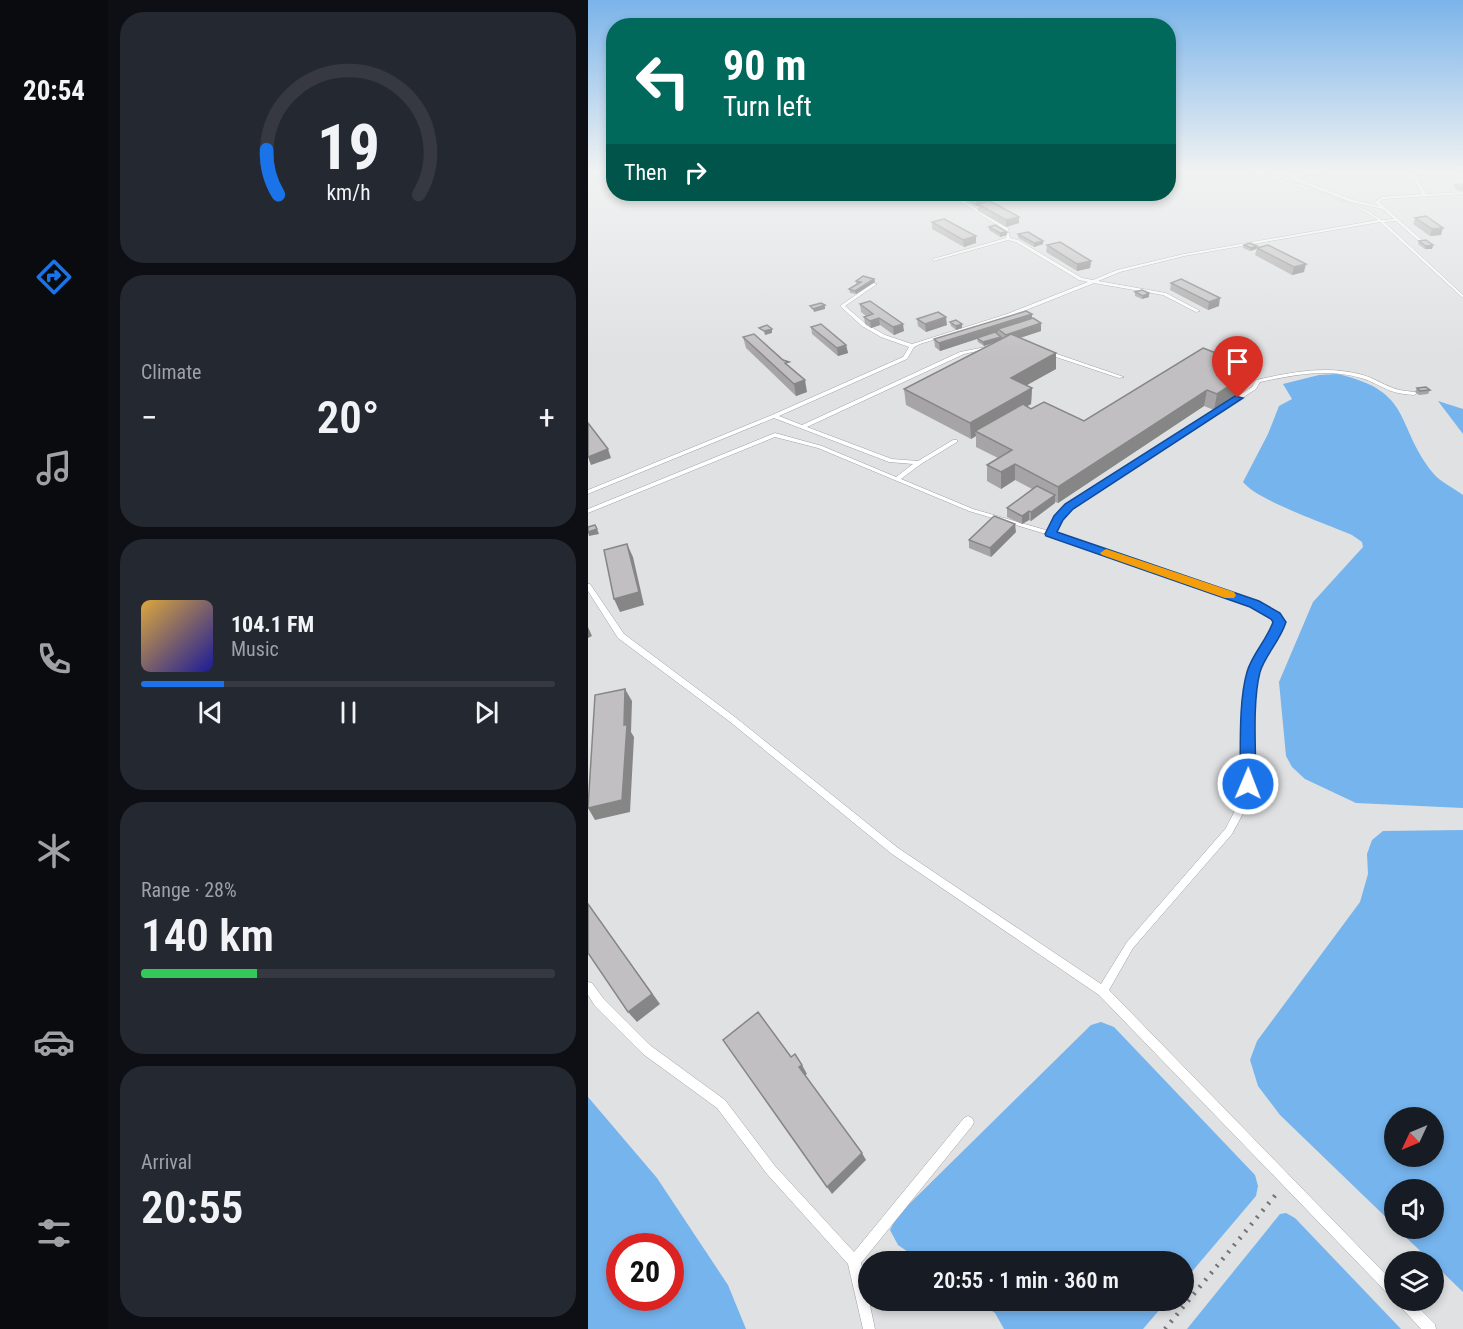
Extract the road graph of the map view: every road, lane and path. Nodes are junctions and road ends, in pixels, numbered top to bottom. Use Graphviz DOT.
graph roads {
  1 [pos="1007,232"];
  2 [pos="1319,232"];
  3 [pos="1401,232"];
  4 [pos="1407,232"];
  5 [pos="1008,239"];
  6 [pos="1422,242"];
  7 [pos="934,260"];
  8 [pos="1089,281"];
  9 [pos="875,284"];
  10 [pos="1463,297"];
  11 [pos="1198,311"];
  12 [pos="1003,345"];
  13 [pos="912,346"];
  14 [pos="1046,352"];
  15 [pos="1121,377"];
  16 [pos="1414,393"];
  17 [pos="774,416"];
  18 [pos="802,427"];
  19 [pos="955,441"];
  20 [pos="920,463"];
  21 [pos="897,479"];
  22 [pos="588,492"];
  23 [pos="588,511"];
  24 [pos="1051,534"];
  25 [pos="588,586"];
  26 [pos="588,987"];
  27 [pos="1103,991"];
  28 [pos="968,1122"];
  29 [pos="1287,1182"];
  30 [pos="854,1261"];
  31 [pos="1384,1282"];
  32 [pos="1413,1311"];
  33 [pos="869,1329"];
  34 [pos="1164,1329"];
  35 [pos="1430,1329"];
  1 -- 5 [label="lane"];
  2 -- 8 [label="lane"];
  3 -- 10 [label="lane"];
  4 -- 6 [label="lane"];
  5 -- 7 [label="lane"];
  5 -- 8 [label="lane"];
  8 -- 11 [label="lane"];
  8 -- 13 [label="lane"];
  9 -- 13 [label="lane"];
  12 -- 18 [label="lane"];
  13 -- 17 [label="lane"];
  14 -- 15 [label="lane"];
  16 -- 24 [label="lane"];
  17 -- 18 [label="lane"];
  17 -- 22 [label="lane"];
  18 -- 20 [label="lane"];
  19 -- 20 [label="lane"];
  20 -- 21 [label="lane"];
  21 -- 23 [label="lane"];
  21 -- 24 [label="lane"];
  24 -- 27 [label="lane"];
  25 -- 27 [label="lane"];
  26 -- 30 [label="lane"];
  27 -- 29 [label="lane"];
  28 -- 30 [label="lane"];
  29 -- 31 [label="lane"];
  29 -- 34 [label="path"];
  30 -- 33 [label="lane"];
  32 -- 35 [label="lane"];
}
